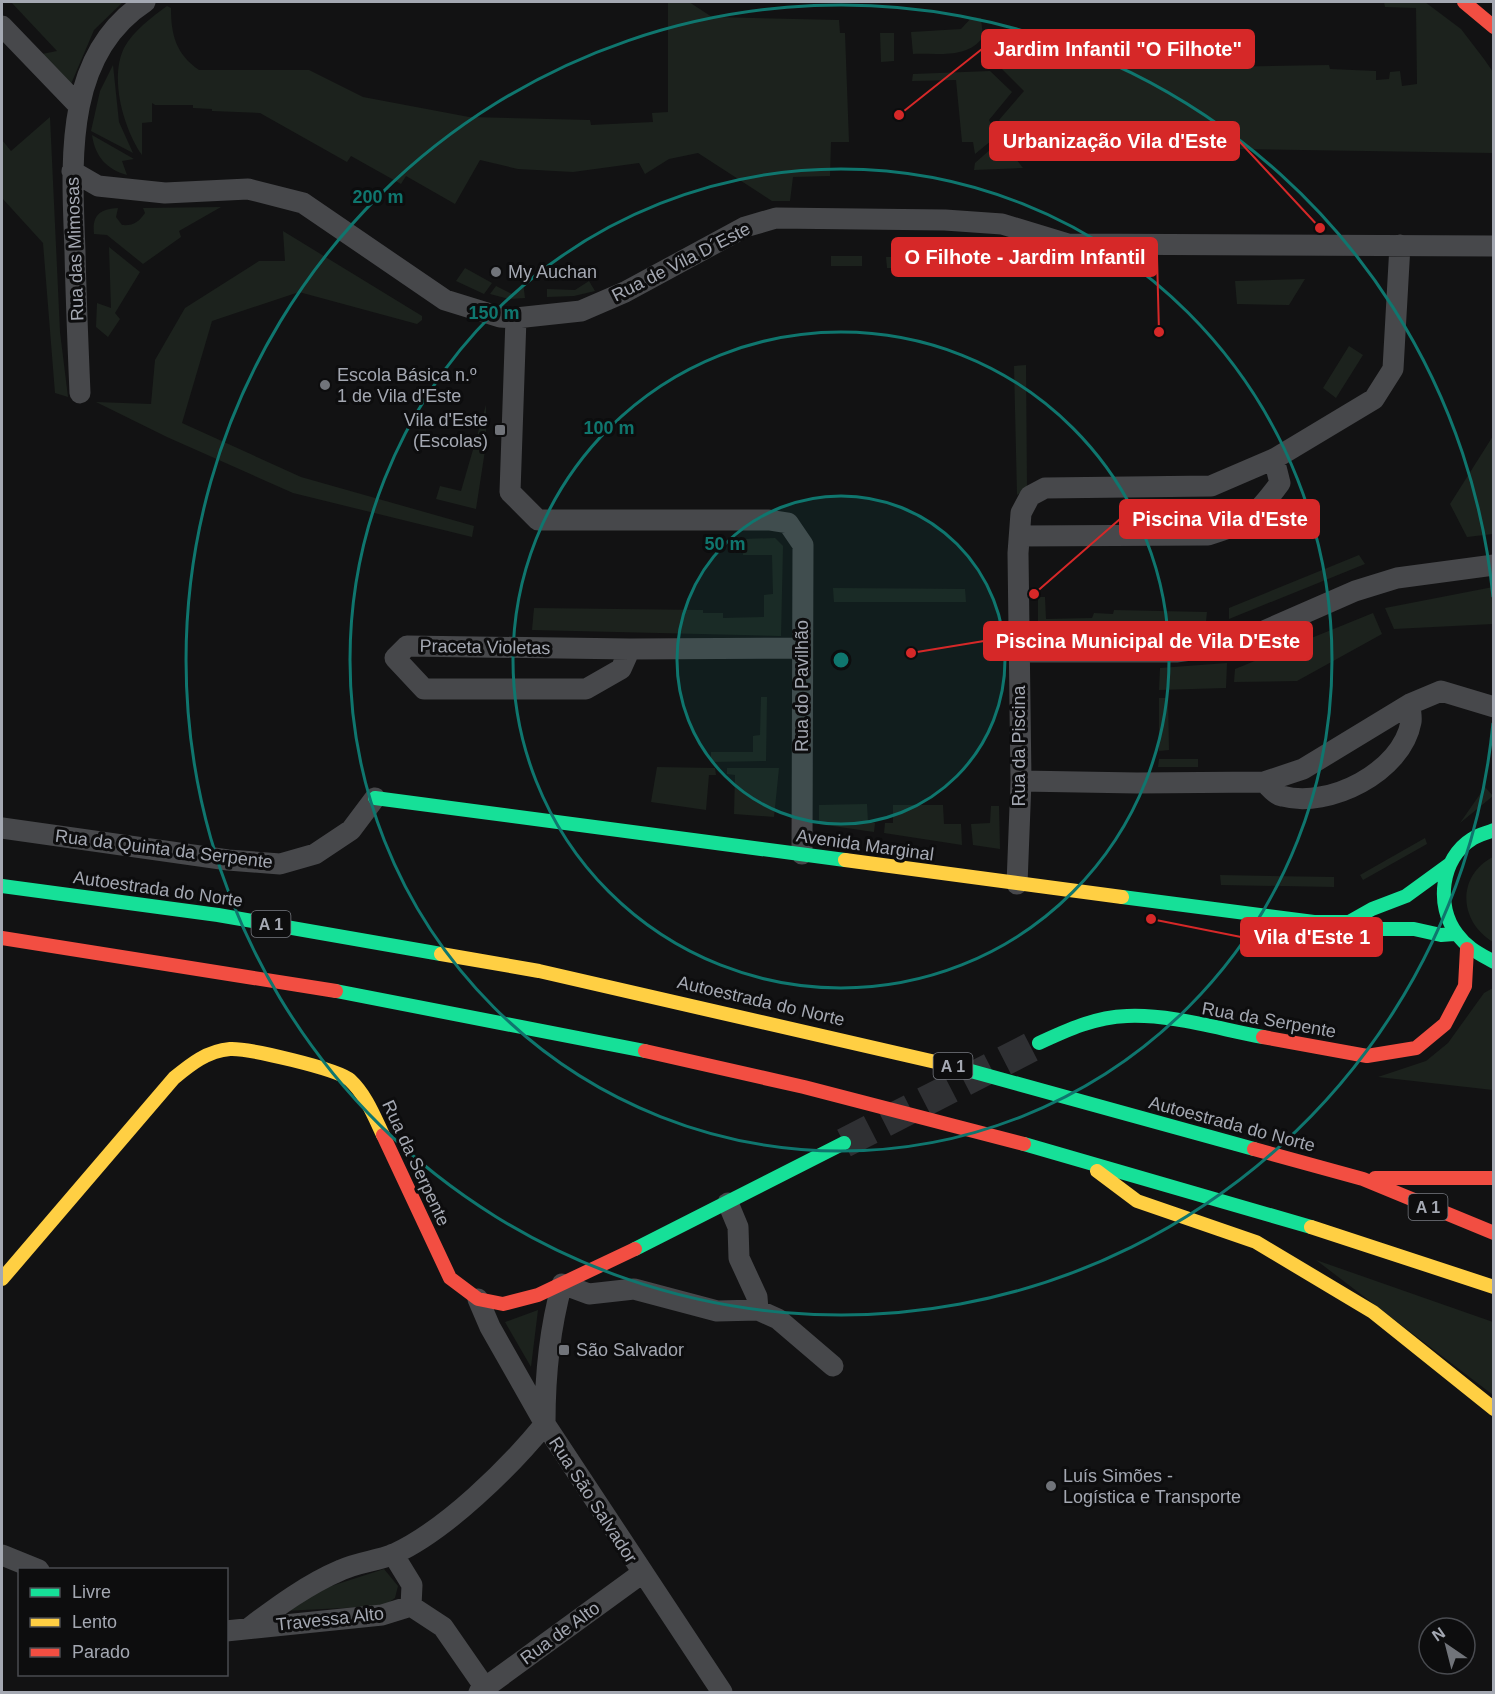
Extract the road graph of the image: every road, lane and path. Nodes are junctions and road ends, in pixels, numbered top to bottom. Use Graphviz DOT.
graph roads {
  1 [pos="145,2"];
  2 [pos="1464,2"];
  3 [pos="2,26"];
  4 [pos="1494,27"];
  5 [pos="78,105"];
  6 [pos="72,171"];
  7 [pos="1400,245"];
  8 [pos="1494,246"];
  9 [pos="516,318"];
  10 [pos="80,393"];
  11 [pos="1274,459"];
  12 [pos="1020,536"];
  13 [pos="1494,565"];
  14 [pos="802,648"];
  15 [pos="630,649"];
  16 [pos="1018,651"];
  17 [pos="1410,704"];
  18 [pos="1494,707"];
  19 [pos="1021,781"];
  20 [pos="1264,782"];
  21 [pos="375,798"];
  22 [pos="2,828"];
  23 [pos="1491,829"];
  24 [pos="802,854"];
  25 [pos="1450,864"];
  26 [pos="1017,884"];
  27 [pos="2,886"];
  28 [pos="1350,922"];
  29 [pos="1454,934"];
  30 [pos="2,938"];
  31 [pos="1467,949"];
  32 [pos="1494,962"];
  33 [pos="1494,967"];
  34 [pos="1466,986"];
  35 [pos="1038,1043"];
  36 [pos="844,1143"];
  37 [pos="1078,1158"];
  38 [pos="1494,1178"];
  39 [pos="1363,1179"];
  40 [pos="728,1203"];
  41 [pos="1494,1233"];
  42 [pos="2,1279"];
  43 [pos="562,1284"];
  44 [pos="1494,1287"];
  45 [pos="478,1299"];
  46 [pos="758,1310"];
  47 [pos="833,1366"];
  48 [pos="1494,1408"];
  49 [pos="544,1424"];
  50 [pos="393,1554"];
  51 [pos="2,1555"];
  52 [pos="36,1568"];
  53 [pos="641,1574"];
  54 [pos="411,1606"];
  55 [pos="249,1628"];
  56 [pos="228,1630"];
  57 [pos="484,1691"];
  58 [pos="722,1692"];
  1 -- 5 [label="street, Rua das Mimosas"];
  2 -- 4 [label="main road"];
  3 -- 5 [label="street"];
  5 -- 6 [label="street, Rua das Mimosas"];
  6 -- 9 [label="street, Rua de Vila D´Este"];
  6 -- 10 [label="street, Rua das Mimosas"];
  7 -- 8 [label="street"];
  7 -- 9 [label="street, Rua de Vila D´Este"];
  7 -- 11 [label="street, Rua da Piscina"];
  9 -- 14 [label="street, Rua do Pavilhão"];
  11 -- 12 [label="street, Rua da Piscina"];
  11 -- 12 [label="street"];
  12 -- 16 [label="street, Rua da Piscina"];
  13 -- 16 [label="street"];
  14 -- 15 [label="street, Praceta Violetas"];
  14 -- 24 [label="street, Rua do Pavilhão"];
  15 -- 15 [label="street, Praceta Violetas"];
  16 -- 19 [label="street, Rua da Piscina"];
  17 -- 18 [label="street"];
  17 -- 20 [label="street"];
  17 -- 20 [label="street"];
  19 -- 20 [label="street"];
  19 -- 26 [label="street, Rua da Piscina"];
  21 -- 22 [label="street, Rua da Quinta da Serpente"];
  21 -- 24 [label="main road, Avenida Marginal"];
  23 -- 25 [label="main road, Avenida Marginal"];
  24 -- 26 [label="main road, Avenida Marginal"];
  25 -- 28 [label="main road, Avenida Marginal"];
  25 -- 29 [label="main road"];
  26 -- 28 [label="main road, Avenida Marginal"];
  27 -- 39 [label="main road, Autoestrada do Norte / A 1"];
  28 -- 29 [label="main road, Avenida Marginal"];
  29 -- 31 [label="main road"];
  30 -- 37 [label="main road"];
  31 -- 32 [label="main road"];
  31 -- 34 [label="main road, Rua da Serpente"];
  33 -- 34 [label="main road, Rua da Serpente"];
  34 -- 35 [label="main road, Rua da Serpente"];
  36 -- 40 [label="main road, Rua da Serpente"];
  37 -- 44 [label="main road"];
  37 -- 48 [label="main road"];
  38 -- 39 [label="main road"];
  39 -- 41 [label="main road, Autoestrada do Norte / A 1"];
  40 -- 43 [label="main road, Rua da Serpente"];
  40 -- 46 [label="street"];
  42 -- 45 [label="main road, Rua da Serpente"];
  43 -- 45 [label="main road, Rua da Serpente"];
  43 -- 46 [label="street"];
  43 -- 49 [label="street"];
  45 -- 49 [label="street, Rua São Salvador"];
  46 -- 47 [label="street"];
  49 -- 50 [label="street"];
  49 -- 53 [label="street, Rua São Salvador"];
  50 -- 54 [label="street"];
  50 -- 55 [label="street"];
  51 -- 52 [label="street"];
  53 -- 57 [label="street, Rua de Alto"];
  53 -- 58 [label="street, Rua São Salvador"];
  54 -- 55 [label="street, Travessa Alto"];
  54 -- 57 [label="street"];
  55 -- 56 [label="street, Travessa Alto"];
}
